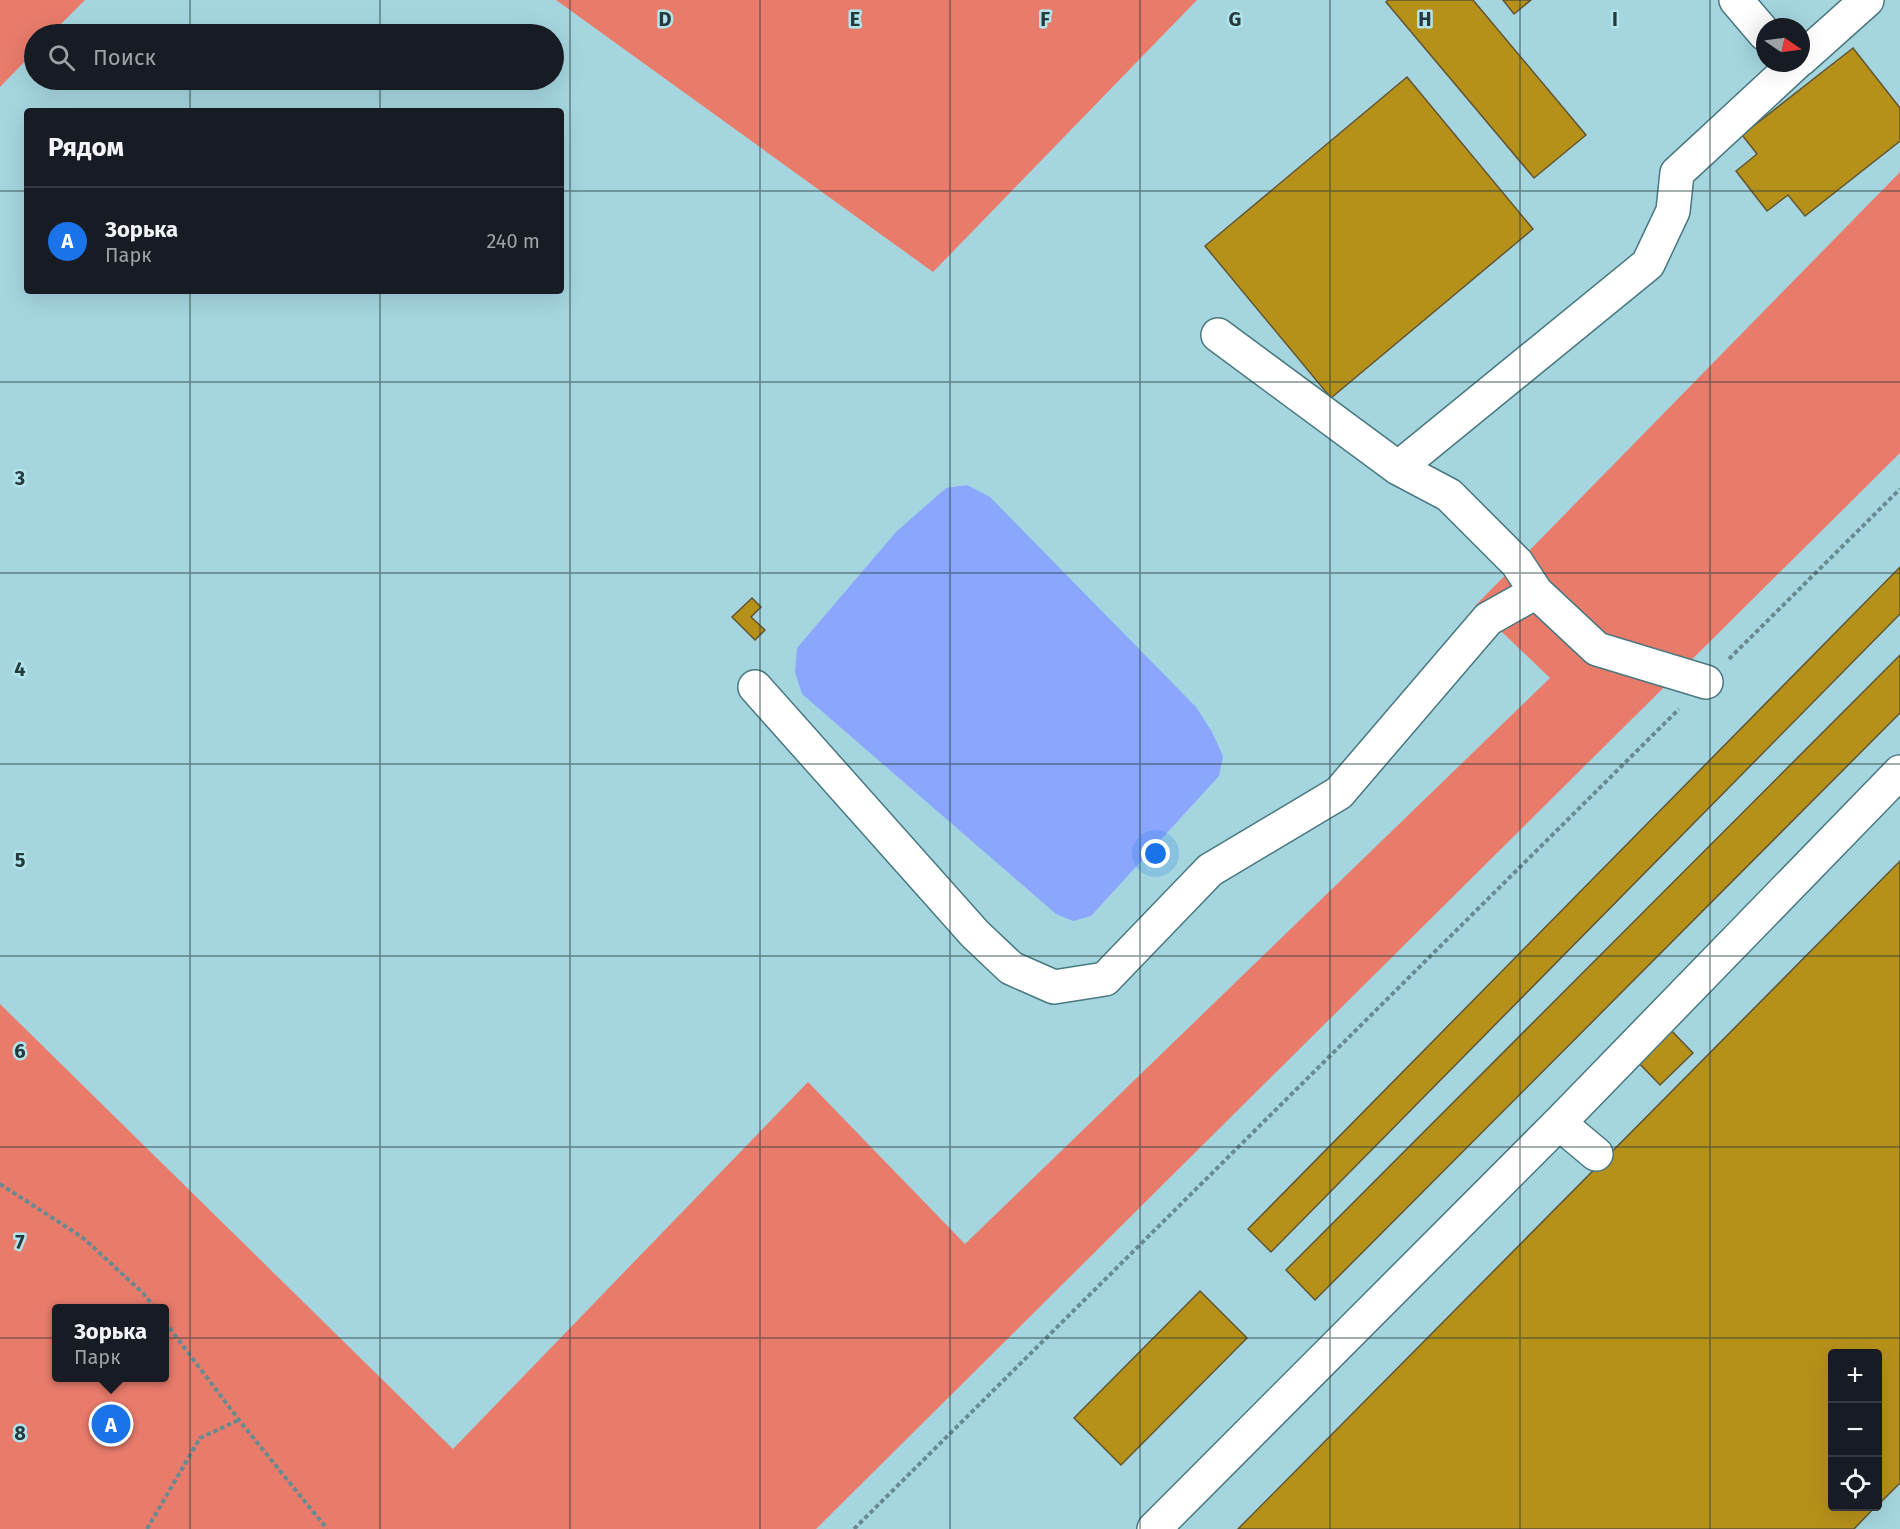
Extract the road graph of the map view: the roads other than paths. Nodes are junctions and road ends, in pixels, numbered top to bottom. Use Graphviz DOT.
graph roads {
  1 [pos="1736,0"];
  2 [pos="1867,0"];
  3 [pos="1756,23"];
  4 [pos="1810,50"];
  5 [pos="1785,72"];
  6 [pos="1218,335"];
  7 [pos="1398,468"];
  8 [pos="1536,592"];
  9 [pos="1706,682"];
  10 [pos="755,687"];
  11 [pos="1900,772"];
  12 [pos="1558,1122"];
  13 [pos="1596,1154"];
  14 [pos="1154,1529"];
  1 -- 3 [label="lane"];
  2 -- 4 [label="lane"];
  5 -- 7 [label="lane"];
  6 -- 7 [label="lane"];
  7 -- 8 [label="lane"];
  8 -- 9 [label="lane"];
  8 -- 10 [label="lane"];
  11 -- 12 [label="lane"];
  12 -- 13 [label="lane"];
  12 -- 14 [label="lane"];
}
